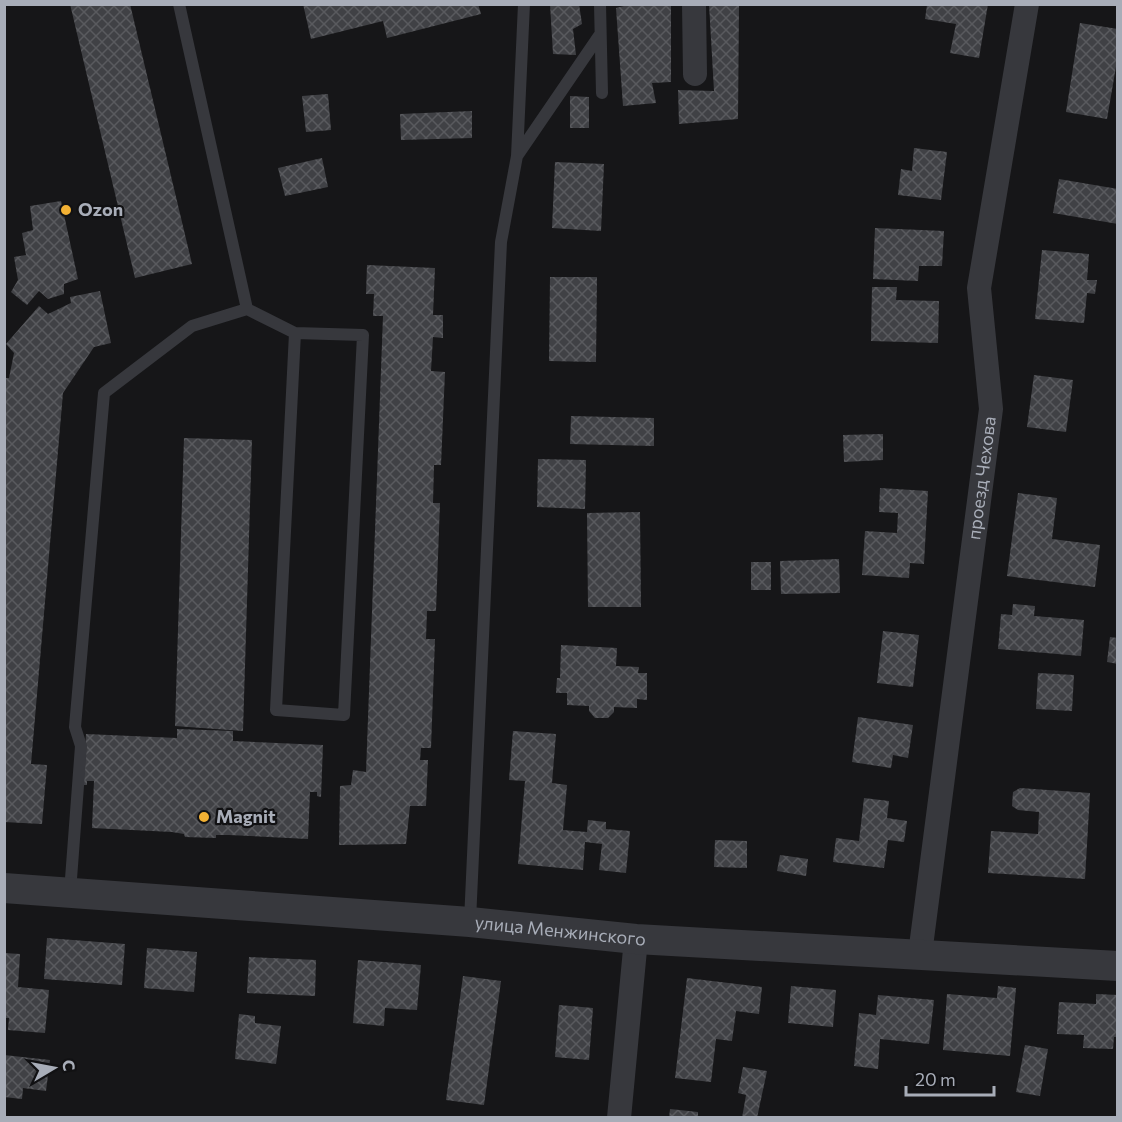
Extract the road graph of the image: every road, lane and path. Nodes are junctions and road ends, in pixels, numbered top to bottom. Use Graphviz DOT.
graph roads {
  1 [pos="179,4"];
  2 [pos="524,4"];
  3 [pos="600,4"];
  4 [pos="694,4"];
  5 [pos="1027,4"];
  6 [pos="599,36"];
  7 [pos="695,74"];
  8 [pos="602,93"];
  9 [pos="517,156"];
  10 [pos="247,309"];
  11 [pos="295,333"];
  12 [pos="4,888"];
  13 [pos="70,892"];
  14 [pos="470,922"];
  15 [pos="636,939"];
  16 [pos="920,954"];
  17 [pos="1118,966"];
  18 [pos="619,1118"];
  1 -- 10 [label="lane"];
  2 -- 9 [label="lane"];
  3 -- 6 [label="lane"];
  4 -- 7 [label="street"];
  5 -- 16 [label="street, проезд Чехова"];
  6 -- 8 [label="lane"];
  6 -- 9 [label="lane"];
  9 -- 14 [label="lane"];
  10 -- 11 [label="lane"];
  10 -- 13 [label="lane"];
  11 -- 11 [label="lane"];
  12 -- 13 [label="street, улица Менжинского"];
  13 -- 14 [label="street, улица Менжинского"];
  14 -- 15 [label="street, улица Менжинского"];
  15 -- 16 [label="street, улица Менжинского"];
  15 -- 18 [label="street"];
  16 -- 17 [label="street, улица Менжинского"];
}
